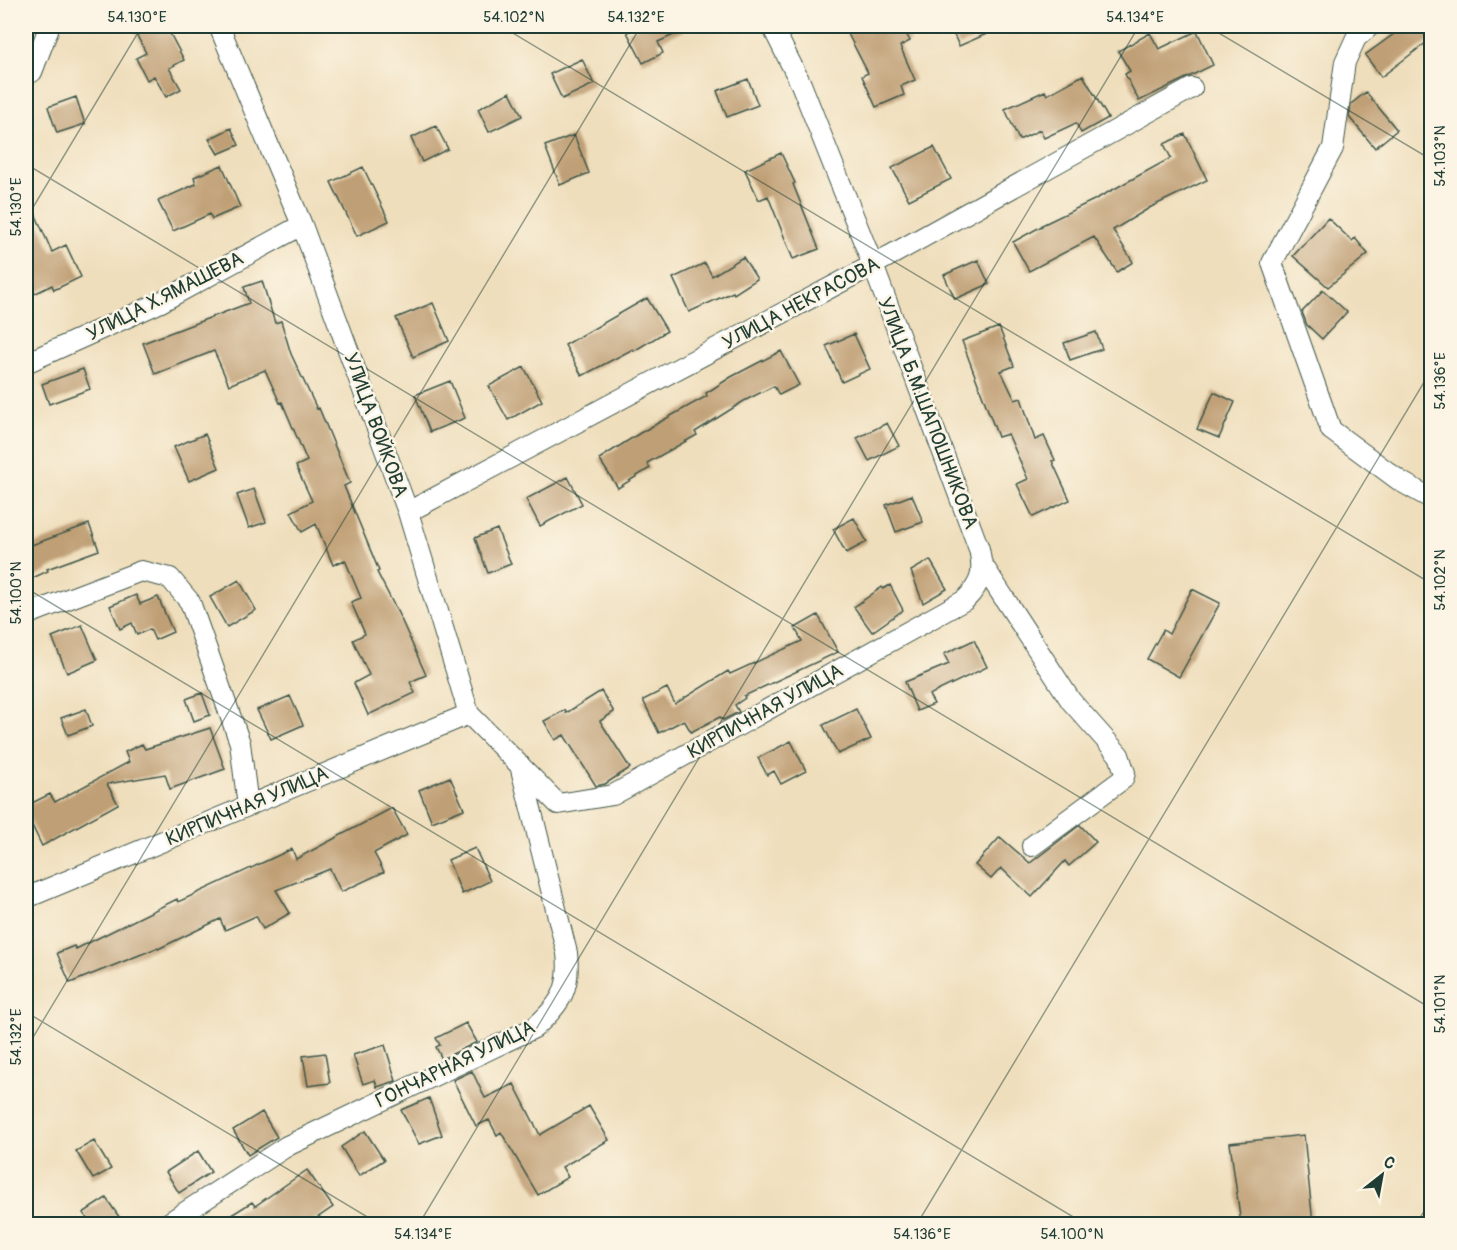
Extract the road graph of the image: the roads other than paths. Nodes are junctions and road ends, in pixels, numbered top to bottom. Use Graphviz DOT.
graph roads {
  1 [pos="46,26"];
  2 [pos="219,26"];
  3 [pos="772,26"];
  4 [pos="1370,26"];
  5 [pos="26,75"];
  6 [pos="1192,88"];
  7 [pos="303,225"];
  8 [pos="873,265"];
  9 [pos="26,363"];
  10 [pos="1431,499"];
  11 [pos="408,512"];
  12 [pos="982,564"];
  13 [pos="26,615"];
  14 [pos="469,714"];
  15 [pos="520,765"];
  16 [pos="558,804"];
  17 [pos="248,806"];
  18 [pos="1032,846"];
  19 [pos="26,898"];
  20 [pos="167,1224"];
  1 -- 5 [label="street"];
  2 -- 7 [label="street, УЛИЦА ВОЙКОВА"];
  3 -- 8 [label="street, УЛИЦА Б.М.ШАПОШНИКОВА"];
  4 -- 10 [label="street"];
  6 -- 8 [label="street, УЛИЦА НЕКРАСОВА"];
  7 -- 9 [label="street, УЛИЦА Х.ЯМАШЕВА"];
  7 -- 11 [label="street, УЛИЦА ВОЙКОВА"];
  8 -- 11 [label="street, УЛИЦА НЕКРАСОВА"];
  8 -- 12 [label="street, УЛИЦА Б.М.ШАПОШНИКОВА"];
  11 -- 14 [label="street, УЛИЦА ВОЙКОВА"];
  12 -- 16 [label="street, КИРПИЧНАЯ УЛИЦА"];
  12 -- 18 [label="street, УЛИЦА Б.М.ШАПОШНИКОВА"];
  13 -- 17 [label="street"];
  14 -- 15 [label="street, УЛИЦА ВОЙКОВА"];
  14 -- 17 [label="street, КИРПИЧНАЯ УЛИЦА"];
  15 -- 16 [label="street, УЛИЦА ВОЙКОВА"];
  15 -- 20 [label="street, ГОНЧАРНАЯ УЛИЦА"];
  17 -- 19 [label="street, КИРПИЧНАЯ УЛИЦА"];
}
